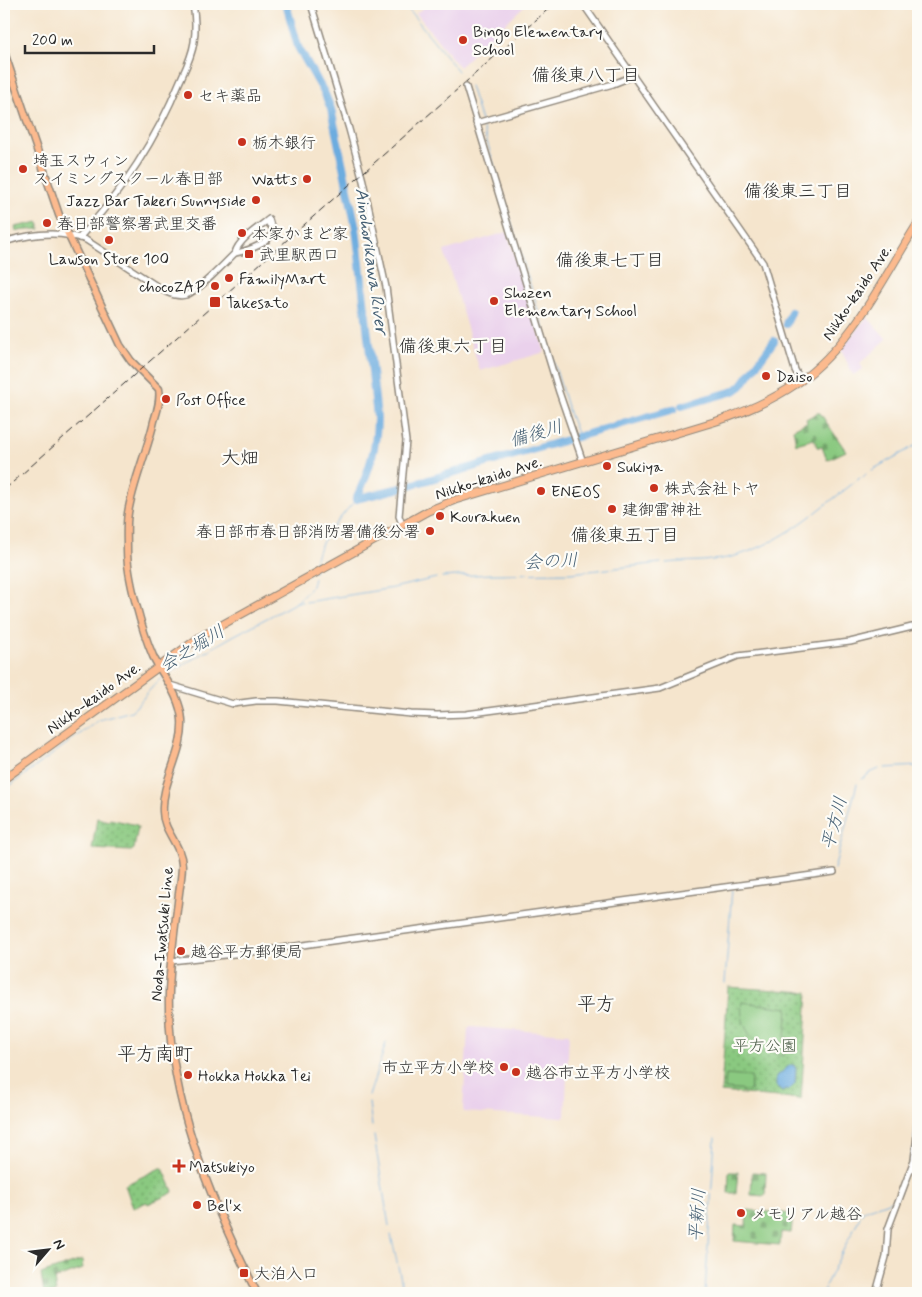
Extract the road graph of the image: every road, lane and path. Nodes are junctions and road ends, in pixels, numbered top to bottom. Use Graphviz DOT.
graph roads {
  1 [pos="193,4"];
  2 [pos="311,4"];
  3 [pos="583,4"];
  4 [pos="4,52"];
  5 [pos="633,76"];
  6 [pos="466,87"];
  7 [pos="476,123"];
  8 [pos="918,224"];
  9 [pos="69,237"];
  10 [pos="79,238"];
  11 [pos="4,242"];
  12 [pos="235,253"];
  13 [pos="801,381"];
  14 [pos="583,462"];
  15 [pos="402,524"];
  16 [pos="918,630"];
  17 [pos="158,666"];
  18 [pos="166,679"];
  19 [pos="4,779"];
  20 [pos="834,872"];
  21 [pos="171,961"];
  22 [pos="918,1127"];
  23 [pos="258,1293"];
  24 [pos="876,1293"];
  1 -- 10 [label="street"];
  2 -- 15 [label="street"];
  3 -- 5 [label="street"];
  4 -- 9 [label="main road, Noda-Iwatsuki Line"];
  5 -- 7 [label="street"];
  5 -- 13 [label="street"];
  6 -- 7 [label="street"];
  7 -- 14 [label="street"];
  8 -- 13 [label="highway, Nikko-kaido Ave."];
  9 -- 10 [label="street"];
  9 -- 11 [label="street"];
  9 -- 17 [label="main road, Noda-Iwatsuki Line"];
  10 -- 12 [label="street"];
  12 -- 12 [label="street"];
  13 -- 14 [label="highway, Nikko-kaido Ave."];
  14 -- 15 [label="highway, Nikko-kaido Ave."];
  15 -- 17 [label="highway, Nikko-kaido Ave."];
  16 -- 18 [label="street"];
  17 -- 18 [label="main road, Noda-Iwatsuki Line"];
  17 -- 19 [label="highway, Nikko-kaido Ave."];
  18 -- 21 [label="main road, Noda-Iwatsuki Line"];
  20 -- 21 [label="street"];
  21 -- 23 [label="main road, Noda-Iwatsuki Line"];
  22 -- 24 [label="street"];
}
